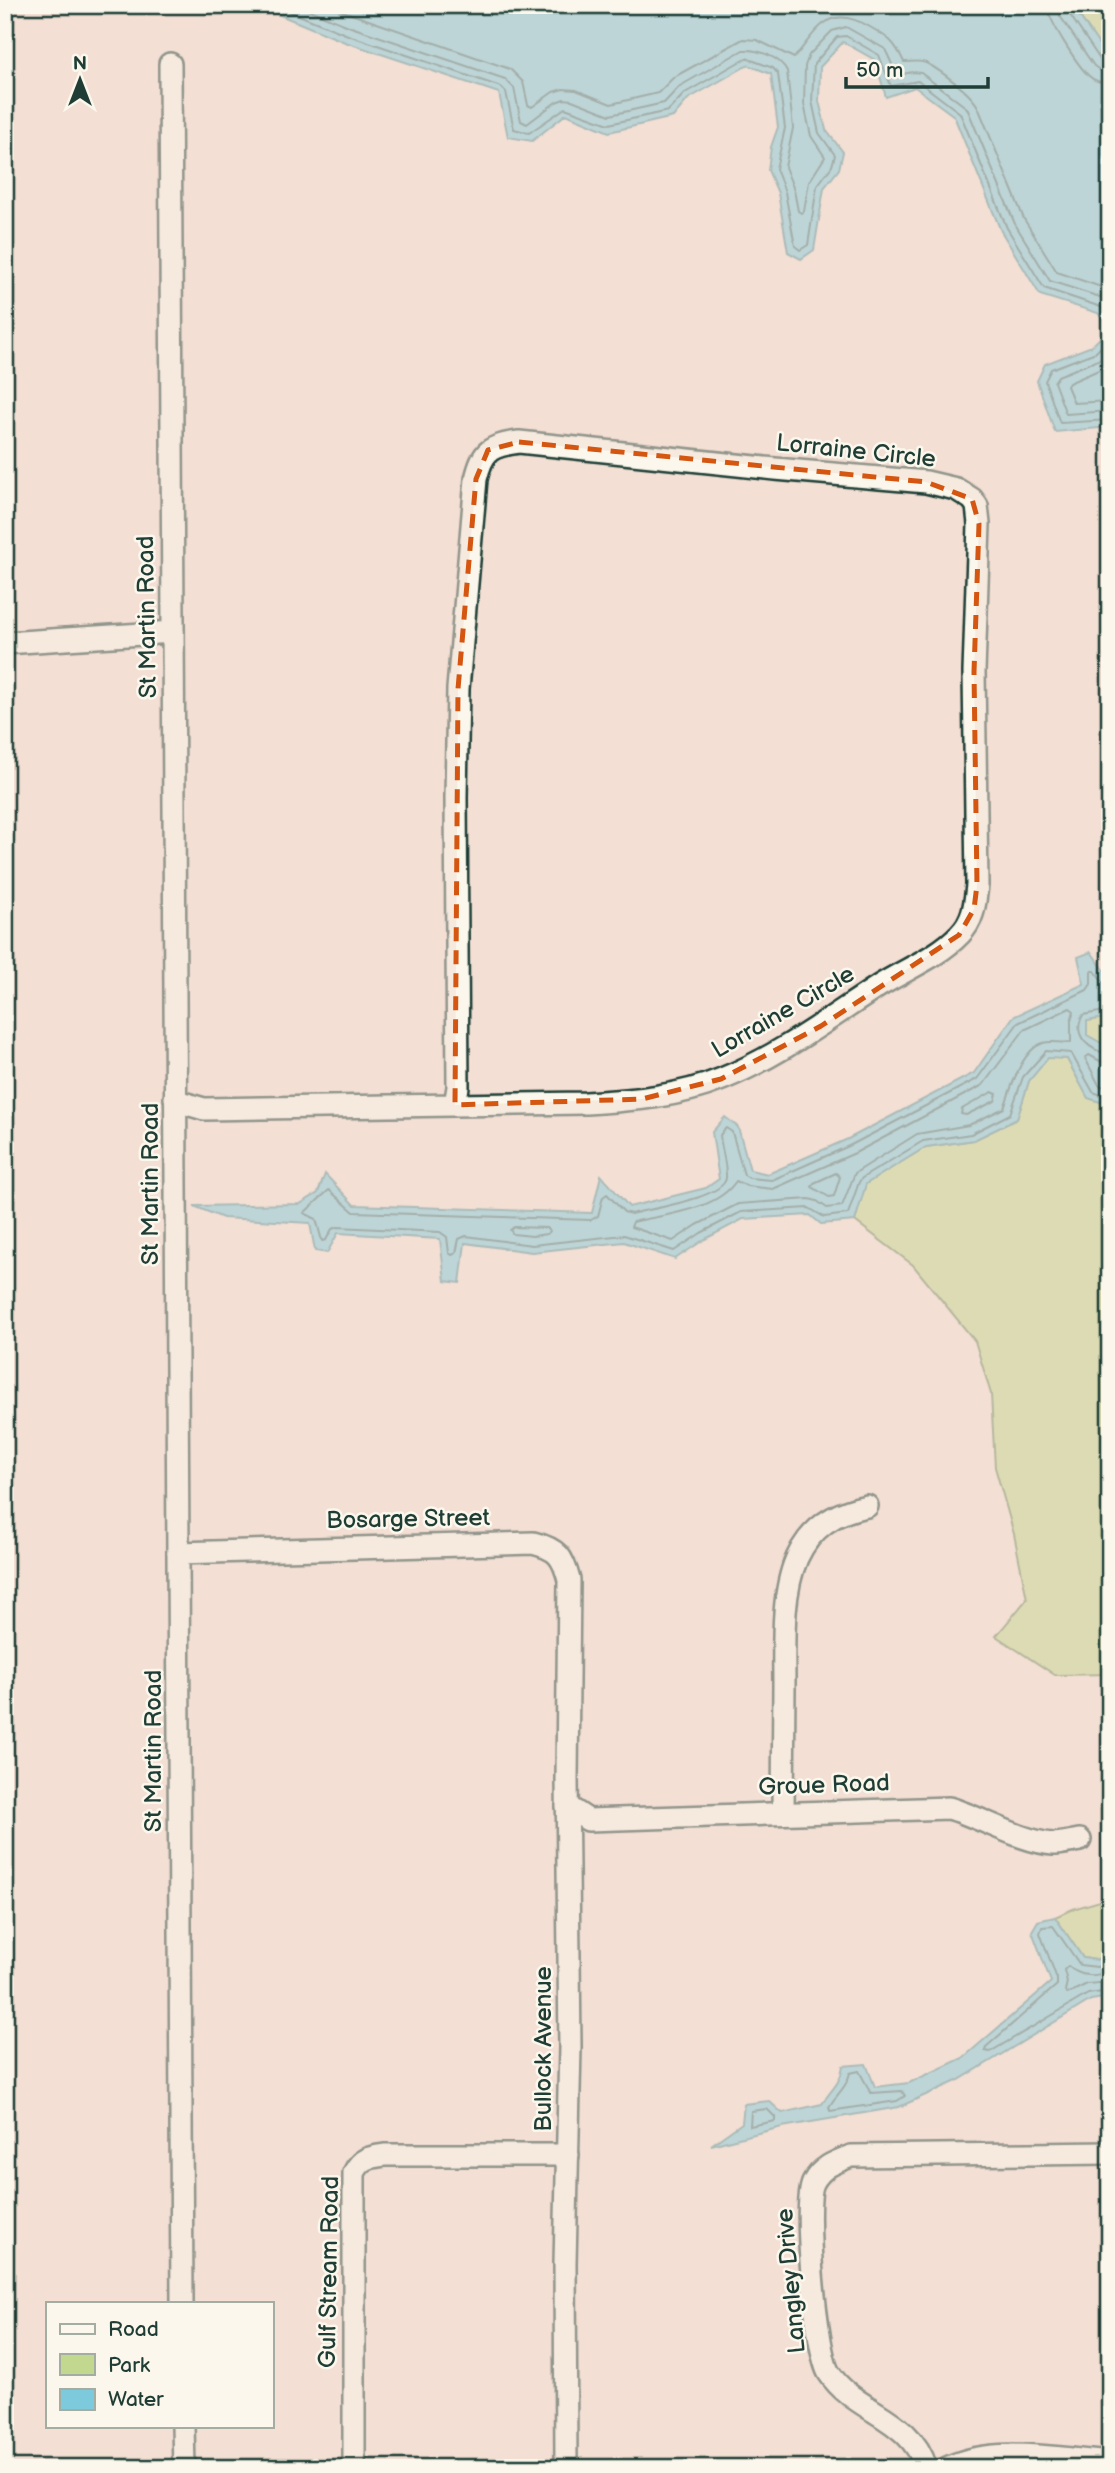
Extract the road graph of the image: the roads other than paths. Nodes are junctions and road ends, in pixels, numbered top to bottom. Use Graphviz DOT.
graph roads {
  1 [pos="170,64"];
  2 [pos="173,632"];
  3 [pos="5,643"];
  4 [pos="175,1098"];
  5 [pos="455,1105"];
  6 [pos="867,1506"];
  7 [pos="178,1553"];
  8 [pos="568,1631"];
  9 [pos="567,1807"];
  10 [pos="783,1813"];
  11 [pos="1080,1840"];
  12 [pos="1110,2153"];
  13 [pos="568,2155"];
  14 [pos="183,2302"];
  15 [pos="183,2428"];
  16 [pos="1110,2463"];
  17 [pos="184,2468"];
  18 [pos="354,2468"];
  19 [pos="566,2468"];
  20 [pos="926,2468"];
  21 [pos="947,2468"];
  1 -- 2 [label="street, St Martin Road"];
  2 -- 3 [label="street"];
  2 -- 4 [label="street, St Martin Road"];
  4 -- 5 [label="street, Lorraine Circle"];
  4 -- 7 [label="street, St Martin Road"];
  5 -- 5 [label="street, Lorraine Circle"];
  6 -- 10 [label="street"];
  7 -- 8 [label="street, Bosarge Street"];
  7 -- 14 [label="street, St Martin Road"];
  8 -- 9 [label="street, Bullock Avenue"];
  9 -- 10 [label="street, Groue Road"];
  9 -- 13 [label="street, Bullock Avenue"];
  10 -- 11 [label="street, Groue Road"];
  12 -- 20 [label="street, Langley Drive"];
  13 -- 18 [label="street, Gulf Stream Road"];
  13 -- 19 [label="street, Bullock Avenue"];
  15 -- 17 [label="street"];
  16 -- 21 [label="street"];
}
